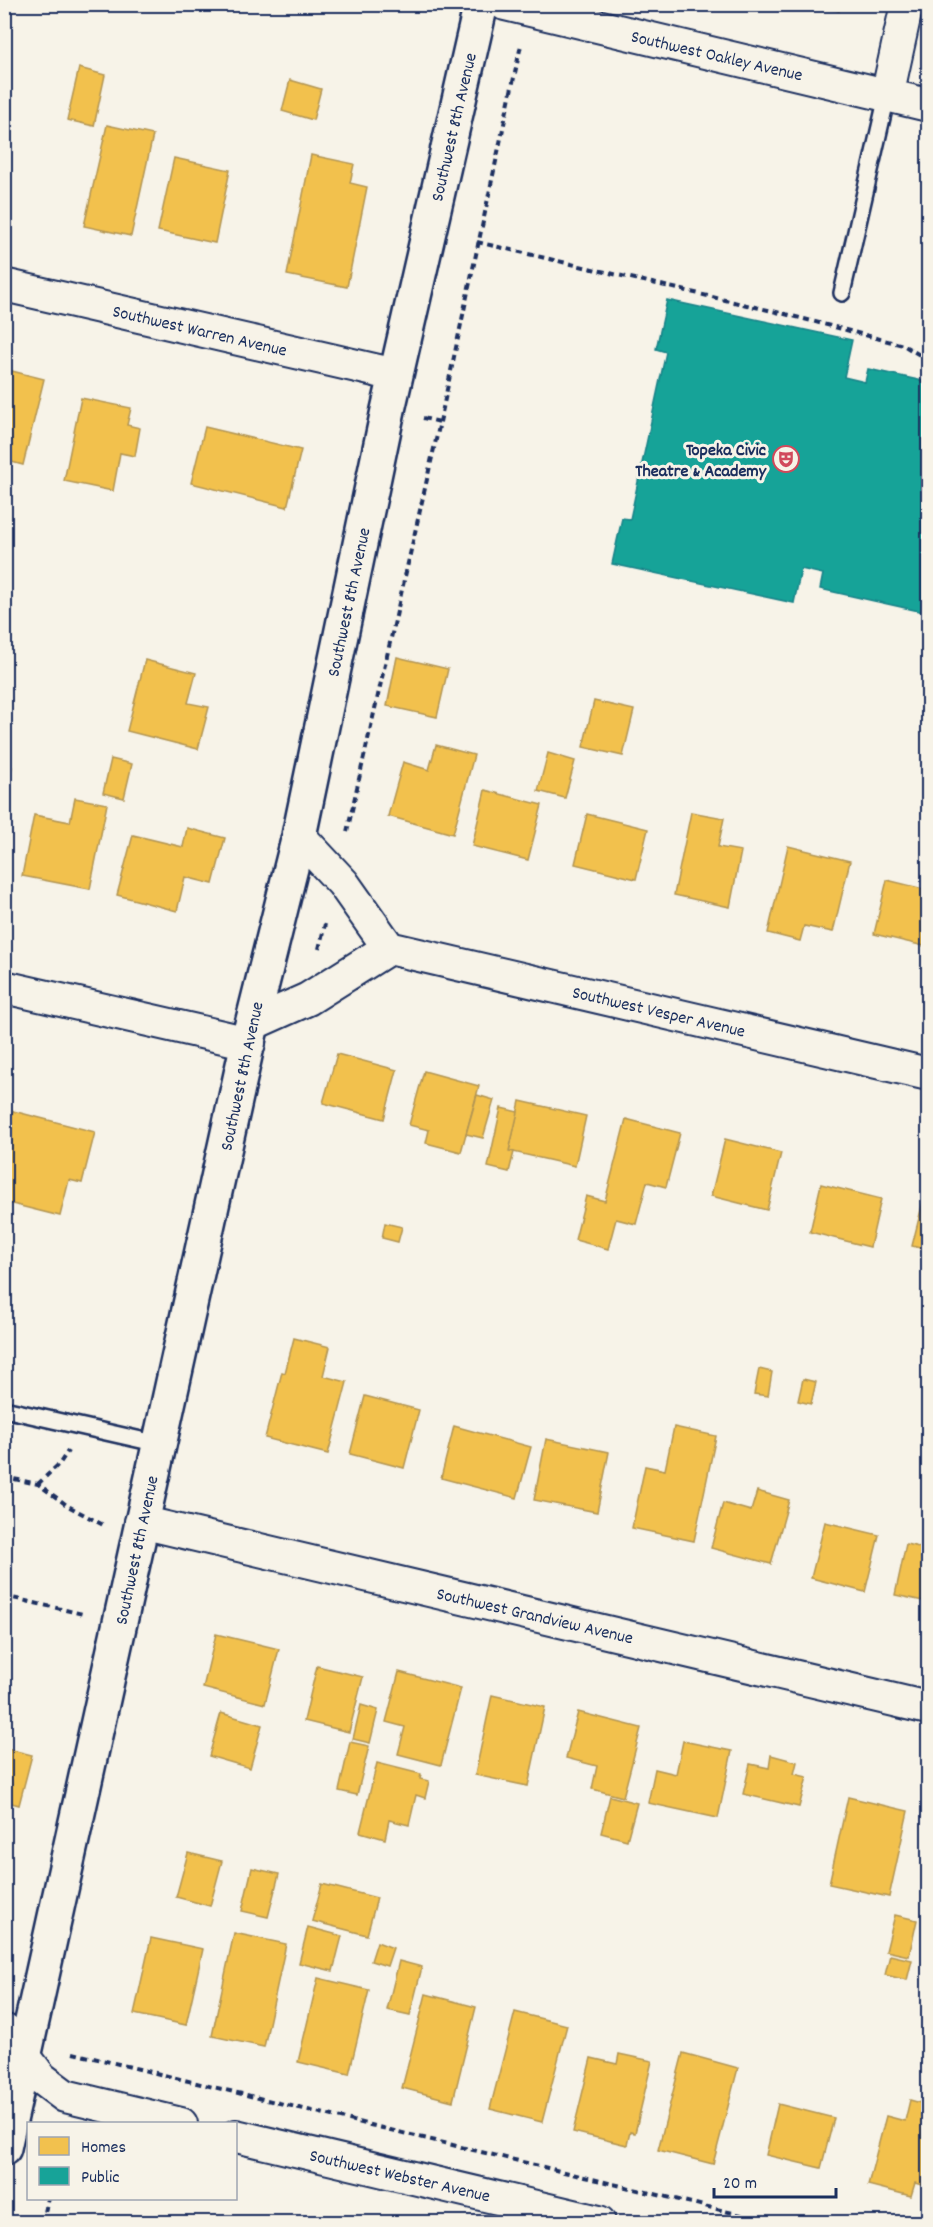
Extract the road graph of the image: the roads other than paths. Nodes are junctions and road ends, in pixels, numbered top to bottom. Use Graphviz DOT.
graph roads {
  1 [pos="481,4"];
  2 [pos="505,4"];
  3 [pos="907,4"];
  4 [pos="887,96"];
  5 [pos="928,105"];
  6 [pos="4,285"];
  7 [pos="842,293"];
  8 [pos="396,375"];
  9 [pos="299,836"];
  10 [pos="389,948"];
  11 [pos="4,987"];
  12 [pos="251,1033"];
  13 [pos="928,1074"];
  14 [pos="4,1409"];
  15 [pos="159,1444"];
  16 [pos="126,1526"];
  17 [pos="928,1708"];
  18 [pos="4,2030"];
  19 [pos="24,2059"];
  20 [pos="173,2122"];
  21 [pos="237,2136"];
  22 [pos="4,2148"];
  23 [pos="598,2223"];
  1 -- 8 [label="street, Southwest 8th Avenue"];
  2 -- 4 [label="street, Southwest Oakley Avenue"];
  3 -- 4 [label="street"];
  4 -- 5 [label="street, Southwest Oakley Avenue"];
  4 -- 7 [label="lane"];
  6 -- 8 [label="street, Southwest Warren Avenue"];
  8 -- 9 [label="street, Southwest 8th Avenue"];
  9 -- 10 [label="street"];
  9 -- 12 [label="street, Southwest 8th Avenue"];
  10 -- 12 [label="street"];
  10 -- 13 [label="street, Southwest Vesper Avenue"];
  11 -- 12 [label="street"];
  12 -- 15 [label="street, Southwest 8th Avenue"];
  14 -- 15 [label="lane"];
  15 -- 16 [label="street, Southwest 8th Avenue"];
  16 -- 17 [label="street, Southwest Grandview Avenue"];
  16 -- 19 [label="street, Southwest 8th Avenue"];
  18 -- 19 [label="street"];
  19 -- 20 [label="street"];
  19 -- 22 [label="street, Southwest 8th Avenue"];
  21 -- 23 [label="street, Southwest Webster Avenue"];
}
